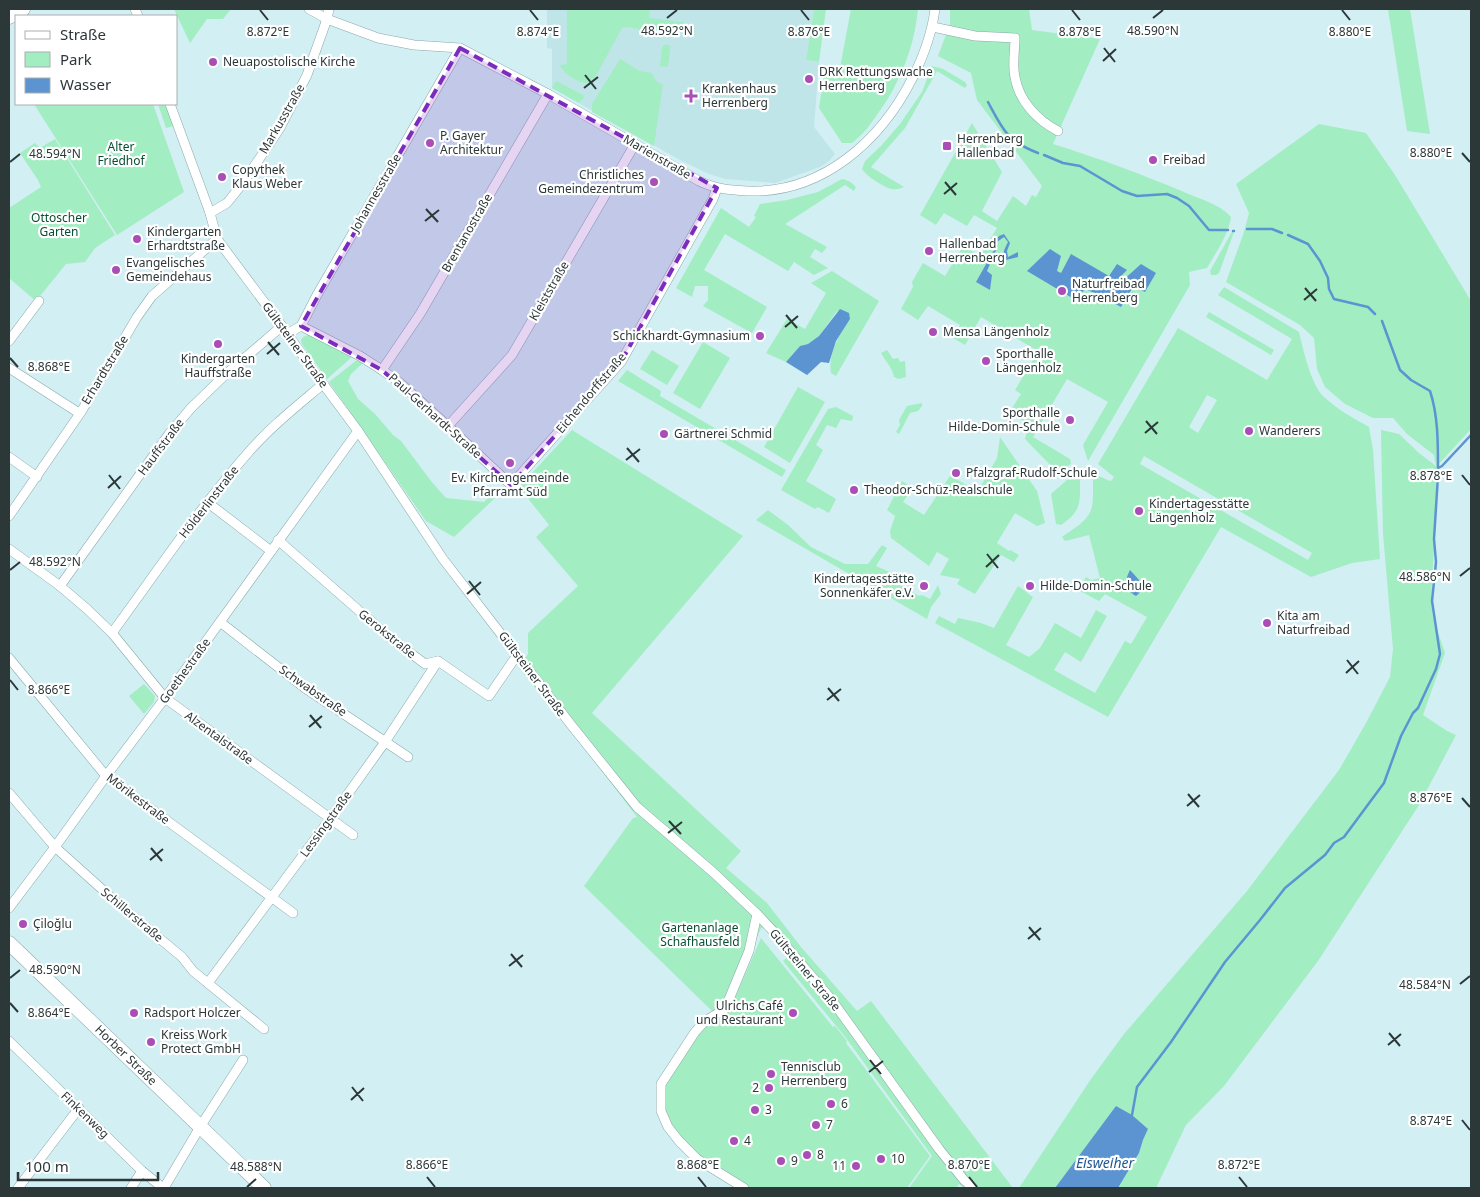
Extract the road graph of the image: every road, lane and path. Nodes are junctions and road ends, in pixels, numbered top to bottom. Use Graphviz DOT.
graph roads {
  1 [pos="23,9"];
  2 [pos="309,9"];
  3 [pos="329,9"];
  4 [pos="935,9"];
  5 [pos="9,17"];
  6 [pos="327,18"];
  7 [pos="933,26"];
  8 [pos="460,48"];
  9 [pos="548,94"];
  10 [pos="170,105"];
  11 [pos="1058,131"];
  12 [pos="636,144"];
  13 [pos="717,188"];
  14 [pos="210,213"];
  15 [pos="217,239"];
  16 [pos="39,301"];
  17 [pos="301,326"];
  18 [pos="285,330"];
  19 [pos="9,341"];
  20 [pos="9,368"];
  21 [pos="382,370"];
  22 [pos="323,384"];
  23 [pos="79,413"];
  24 [pos="448,426"];
  25 [pos="358,432"];
  26 [pos="9,457"];
  27 [pos="37,477"];
  28 [pos="511,485"];
  29 [pos="207,502"];
  30 [pos="9,516"];
  31 [pos="278,540"];
  32 [pos="9,549"];
  33 [pos="271,551"];
  34 [pos="60,586"];
  35 [pos="220,622"];
  36 [pos="112,633"];
  37 [pos="517,655"];
  38 [pos="9,658"];
  39 [pos="438,661"];
  40 [pos="165,698"];
  41 [pos="385,742"];
  42 [pos="408,757"];
  43 [pos="106,776"];
  44 [pos="9,793"];
  45 [pos="330,819"];
  46 [pos="353,835"];
  47 [pos="55,847"];
  48 [pos="271,898"];
  49 [pos="9,908"];
  50 [pos="293,913"];
  51 [pos="757,914"];
  52 [pos="9,942"];
  53 [pos="208,983"];
  54 [pos="264,1028"];
  55 [pos="9,1041"];
  56 [pos="243,1060"];
  57 [pos="79,1108"];
  58 [pos="200,1127"];
  59 [pos="142,1171"];
  60 [pos="18,1188"];
  61 [pos="131,1188"];
  62 [pos="163,1188"];
  63 [pos="264,1188"];
  64 [pos="744,1188"];
  65 [pos="973,1188"];
  1 -- 5 [label="main road"];
  2 -- 6 [label="street, Marienstraße"];
  3 -- 6 [label="street, Markusstraße"];
  4 -- 7 [label="street, Marienstraße"];
  6 -- 8 [label="street, Marienstraße"];
  6 -- 14 [label="street, Markusstraße"];
  7 -- 11 [label="street"];
  7 -- 13 [label="street, Marienstraße"];
  8 -- 9 [label="street, Marienstraße"];
  8 -- 17 [label="street, Johannesstraße"];
  9 -- 12 [label="street, Marienstraße"];
  9 -- 21 [label="street, Brentanostraße"];
  10 -- 14 [label="street, Gültsteiner Straße"];
  12 -- 13 [label="street, Marienstraße"];
  12 -- 24 [label="street, Kleiststraße"];
  13 -- 28 [label="street, Eichendorffstraße"];
  14 -- 15 [label="street, Gültsteiner Straße"];
  15 -- 18 [label="street, Gültsteiner Straße"];
  15 -- 23 [label="street, Erhardtstraße"];
  16 -- 19 [label="street"];
  17 -- 18 [label="street"];
  17 -- 21 [label="street, Paul-Gerhardt-Straße"];
  18 -- 22 [label="street, Gültsteiner Straße"];
  18 -- 34 [label="street, Hauffstraße"];
  20 -- 23 [label="street"];
  21 -- 24 [label="street, Paul-Gerhardt-Straße"];
  22 -- 25 [label="street, Gültsteiner Straße"];
  22 -- 29 [label="street, Hölderlinstraße"];
  23 -- 27 [label="street, Erhardtstraße"];
  24 -- 28 [label="street, Paul-Gerhardt-Straße"];
  25 -- 31 [label="street, Goethestraße"];
  25 -- 37 [label="street, Gültsteiner Straße"];
  26 -- 27 [label="street"];
  27 -- 30 [label="street, Erhardtstraße"];
  29 -- 33 [label="street"];
  29 -- 36 [label="street, Hölderlinstraße"];
  31 -- 33 [label="street, Goethestraße"];
  31 -- 39 [label="street, Gerokstraße"];
  32 -- 34 [label="street, Alzentalstraße"];
  33 -- 35 [label="street, Goethestraße"];
  34 -- 36 [label="street, Alzentalstraße"];
  35 -- 40 [label="street, Goethestraße"];
  35 -- 41 [label="street, Schwabstraße"];
  36 -- 40 [label="street, Alzentalstraße"];
  37 -- 39 [label="street, Gerokstraße"];
  37 -- 51 [label="street, Gültsteiner Straße"];
  38 -- 43 [label="street, Mörikestraße"];
  39 -- 41 [label="street, Lessingstraße"];
  40 -- 43 [label="street, Goethestraße"];
  40 -- 45 [label="street, Alzentalstraße"];
  41 -- 42 [label="street, Schwabstraße"];
  41 -- 45 [label="street, Lessingstraße"];
  43 -- 47 [label="street, Goethestraße"];
  43 -- 48 [label="street, Mörikestraße"];
  44 -- 47 [label="street, Schillerstraße"];
  45 -- 46 [label="street, Alzentalstraße"];
  45 -- 48 [label="street, Lessingstraße"];
  47 -- 49 [label="street, Goethestraße"];
  47 -- 53 [label="street, Schillerstraße"];
  48 -- 50 [label="street, Mörikestraße"];
  48 -- 53 [label="street, Lessingstraße"];
  51 -- 64 [label="street"];
  51 -- 65 [label="street, Gültsteiner Straße"];
  52 -- 58 [label="main road, Horber Straße"];
  53 -- 54 [label="street, Schillerstraße"];
  55 -- 57 [label="street, Finkenweg"];
  56 -- 58 [label="street"];
  57 -- 59 [label="street, Finkenweg"];
  57 -- 60 [label="street"];
  58 -- 62 [label="street"];
  58 -- 63 [label="main road, Horber Straße"];
  59 -- 61 [label="street"];
  59 -- 62 [label="street, Finkenweg"];
}
